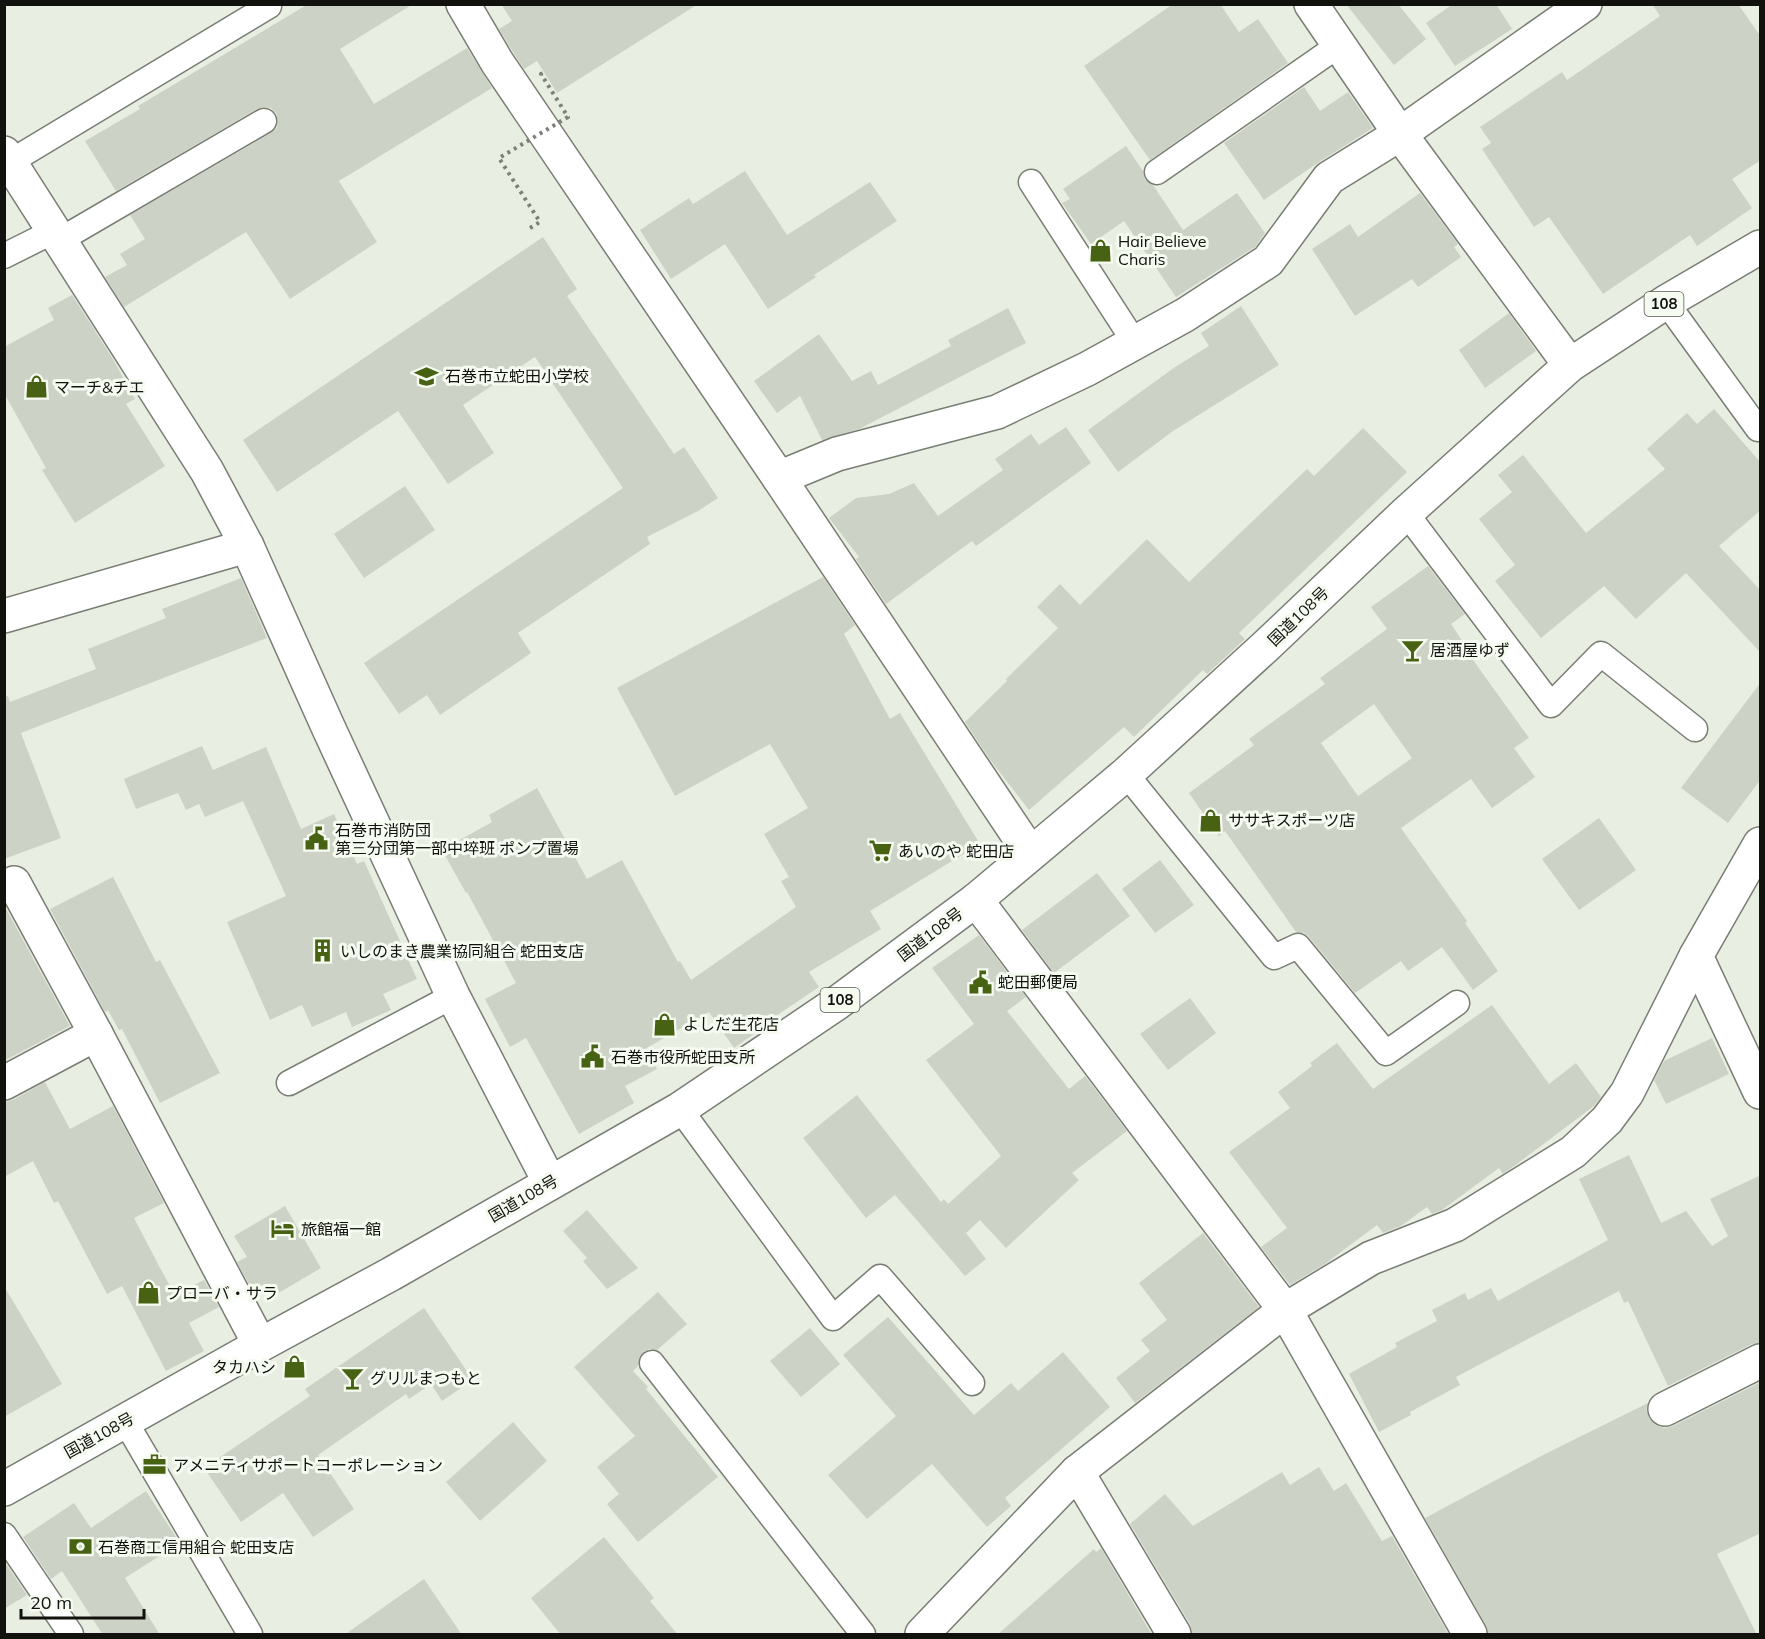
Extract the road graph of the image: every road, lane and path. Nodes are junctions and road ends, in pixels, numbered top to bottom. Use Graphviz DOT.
graph roads {
  1 [pos="463,4"];
  2 [pos="1311,4"];
  3 [pos="1586,4"];
  4 [pos="269,6"];
  5 [pos="1339,45"];
  6 [pos="544,73"];
  7 [pos="264,121"];
  8 [pos="1400,134"];
  9 [pos="7,157"];
  10 [pos="1157,172"];
  11 [pos="1031,182"];
  12 [pos="530,228"];
  13 [pos="57,236"];
  14 [pos="1761,247"];
  15 [pos="4,256"];
  16 [pos="1666,302"];
  17 [pos="1135,343"];
  18 [pos="1570,365"];
  19 [pos="1758,429"];
  20 [pos="779,478"];
  21 [pos="1406,513"];
  22 [pos="248,546"];
  23 [pos="4,616"];
  24 [pos="1695,729"];
  25 [pos="1126,774"];
  26 [pos="1761,844"];
  27 [pos="1030,854"];
  28 [pos="14,883"];
  29 [pos="976,900"];
  30 [pos="1696,956"];
  31 [pos="453,996"];
  32 [pos="1457,1003"];
  33 [pos="96,1034"];
  34 [pos="4,1083"];
  35 [pos="289,1083"];
  36 [pos="1761,1092"];
  37 [pos="680,1109"];
  38 [pos="550,1183"];
  39 [pos="1285,1310"];
  40 [pos="260,1345"];
  41 [pos="1761,1361"];
  42 [pos="652,1363"];
  43 [pos="972,1383"];
  44 [pos="1665,1409"];
  45 [pos="125,1420"];
  46 [pos="1077,1472"];
  47 [pos="4,1489"];
  48 [pos="4,1535"];
  49 [pos="71,1635"];
  50 [pos="250,1635"];
  51 [pos="863,1635"];
  52 [pos="922,1635"];
  53 [pos="1174,1635"];
  54 [pos="1470,1635"];
  1 -- 20 [label="main road"];
  2 -- 5 [label="main road"];
  3 -- 8 [label="main road"];
  4 -- 9 [label="lane"];
  5 -- 8 [label="main road"];
  5 -- 10 [label="lane"];
  6 -- 12 [label="path, bridge"];
  7 -- 13 [label="lane"];
  8 -- 17 [label="main road"];
  8 -- 18 [label="main road"];
  9 -- 13 [label="main road"];
  11 -- 17 [label="lane"];
  13 -- 15 [label="lane"];
  13 -- 22 [label="main road"];
  14 -- 16 [label="main road, 国道108号 / 108"];
  16 -- 18 [label="main road, 国道108号 / 108"];
  16 -- 19 [label="lane"];
  17 -- 20 [label="main road"];
  18 -- 21 [label="main road, 国道108号 / 108"];
  20 -- 27 [label="main road"];
  21 -- 24 [label="lane"];
  21 -- 25 [label="main road, 国道108号 / 108"];
  22 -- 23 [label="main road"];
  22 -- 31 [label="main road"];
  25 -- 27 [label="main road, 国道108号 / 108"];
  25 -- 32 [label="lane"];
  26 -- 30 [label="main road"];
  27 -- 29 [label="main road, 国道108号 / 108"];
  28 -- 33 [label="main road"];
  29 -- 37 [label="main road, 国道108号 / 108"];
  29 -- 39 [label="main road"];
  30 -- 36 [label="main road"];
  30 -- 39 [label="main road"];
  31 -- 35 [label="lane"];
  31 -- 38 [label="main road"];
  33 -- 34 [label="main road"];
  33 -- 40 [label="main road"];
  37 -- 38 [label="main road, 国道108号 / 108"];
  37 -- 43 [label="lane"];
  38 -- 40 [label="main road, 国道108号 / 108"];
  39 -- 46 [label="main road"];
  39 -- 54 [label="main road"];
  40 -- 45 [label="main road, 国道108号 / 108"];
  41 -- 44 [label="main road"];
  42 -- 51 [label="lane"];
  45 -- 47 [label="main road, 国道108号 / 108"];
  45 -- 50 [label="lane"];
  46 -- 52 [label="main road"];
  46 -- 53 [label="main road"];
  48 -- 49 [label="lane"];
}
